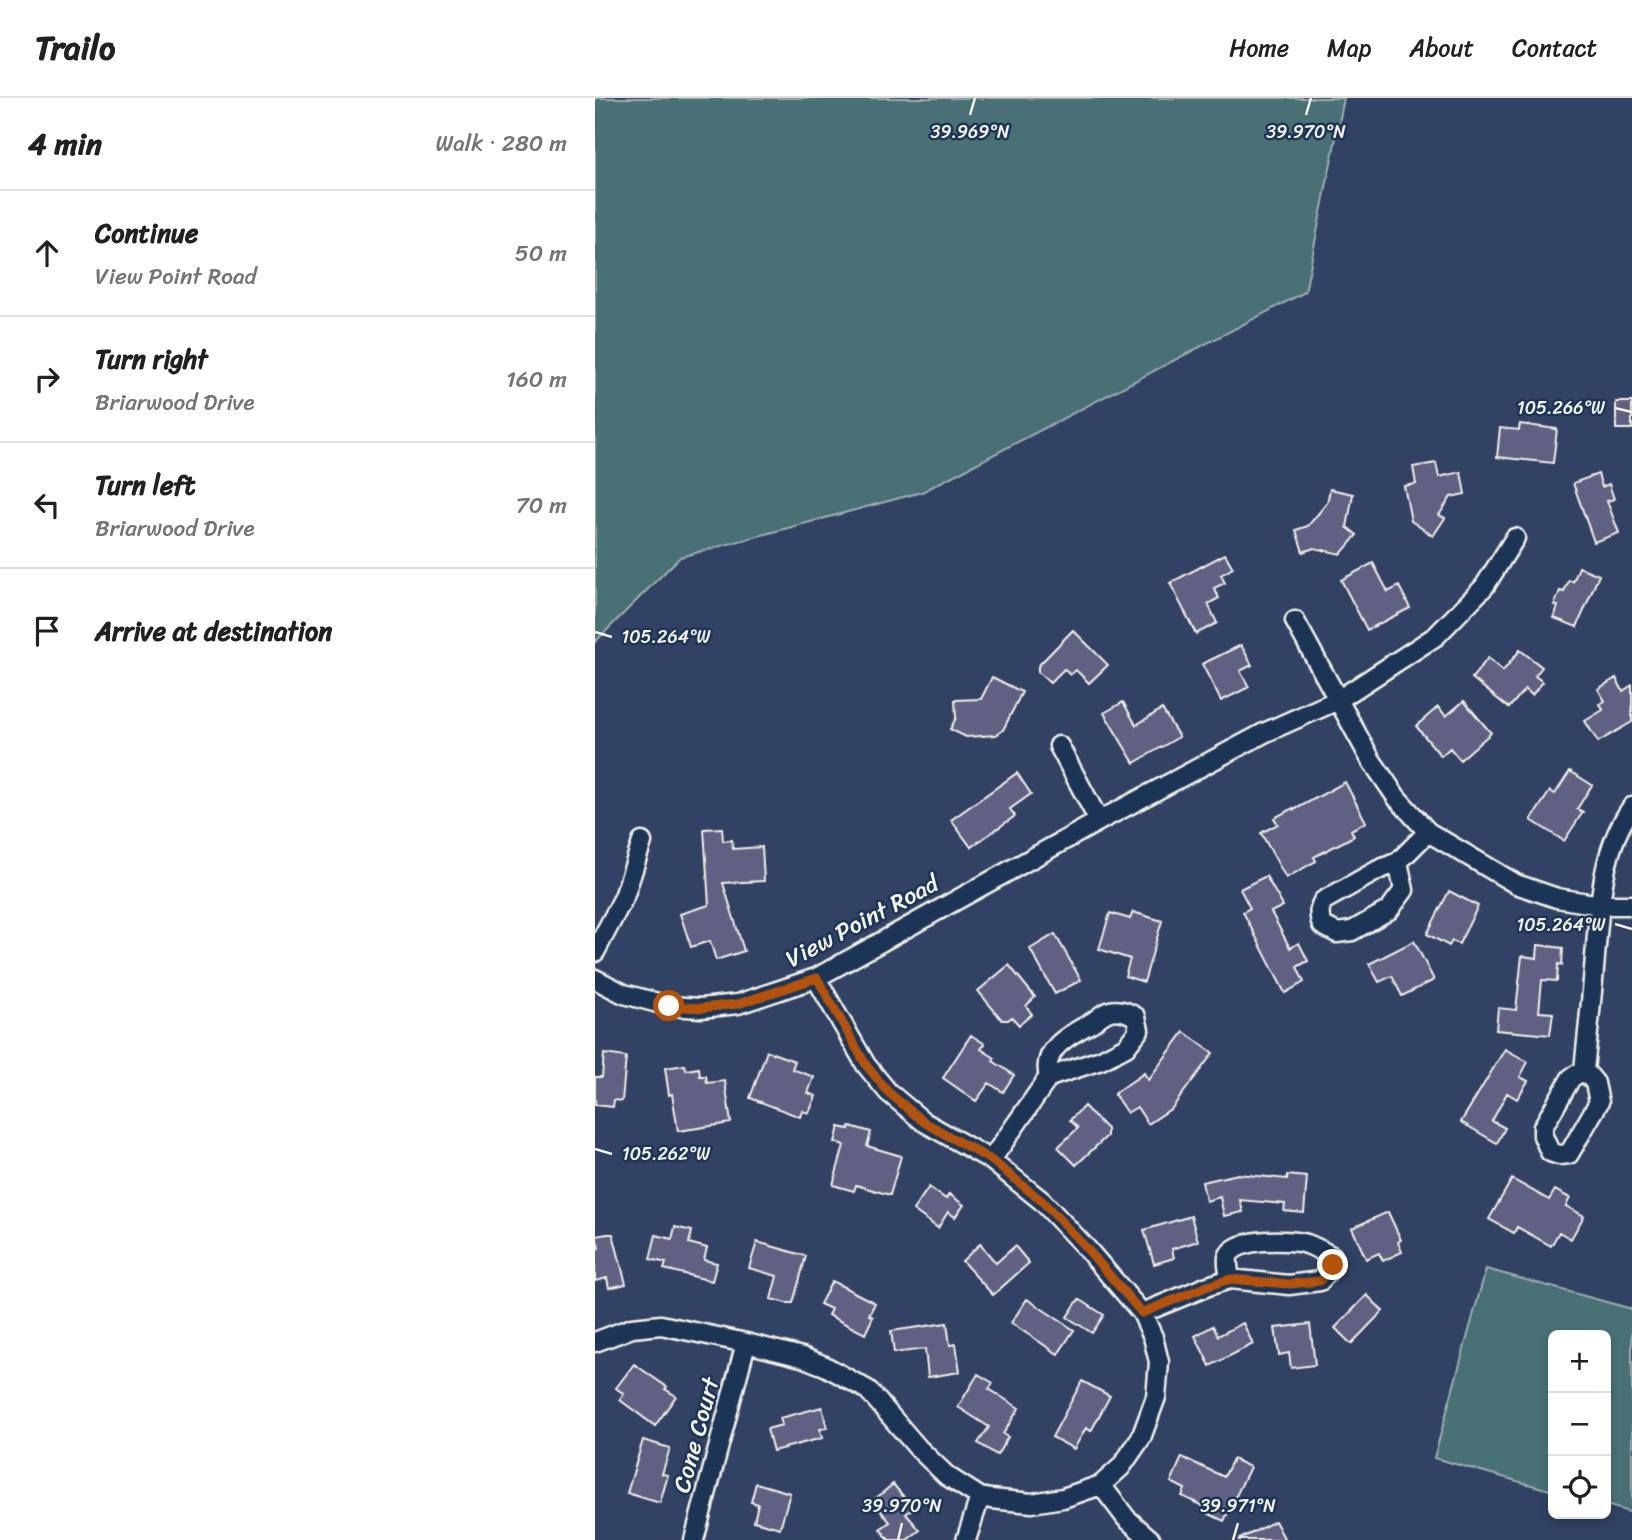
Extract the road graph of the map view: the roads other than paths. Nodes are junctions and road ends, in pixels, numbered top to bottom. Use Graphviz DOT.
graph roads {
  1 [pos="1515,538"];
  2 [pos="1295,621"];
  3 [pos="1338,700"];
  4 [pos="1059,746"];
  5 [pos="1632,807"];
  6 [pos="1099,821"];
  7 [pos="1428,832"];
  8 [pos="642,842"];
  9 [pos="1398,862"];
  10 [pos="1600,905"];
  11 [pos="1632,905"];
  12 [pos="595,952"];
  13 [pos="817,978"];
  14 [pos="595,979"];
  15 [pos="1584,1070"];
  16 [pos="1049,1077"];
  17 [pos="991,1160"];
  18 [pos="1230,1279"];
  19 [pos="1142,1313"];
  20 [pos="595,1342"];
  21 [pos="746,1343"];
  22 [pos="1101,1485"];
  23 [pos="981,1497"];
  24 [pos="694,1540"];
  25 [pos="966,1540"];
  26 [pos="1151,1540"];
  1 -- 3 [label="street, View Point Road"];
  2 -- 3 [label="street"];
  3 -- 6 [label="street, View Point Road"];
  3 -- 7 [label="street"];
  4 -- 6 [label="street"];
  5 -- 10 [label="street"];
  6 -- 13 [label="street, View Point Road"];
  7 -- 9 [label="street"];
  7 -- 10 [label="street"];
  8 -- 12 [label="street"];
  9 -- 9 [label="street"];
  10 -- 11 [label="street"];
  10 -- 15 [label="street"];
  13 -- 14 [label="street, View Point Road"];
  13 -- 17 [label="street"];
  16 -- 16 [label="street"];
  16 -- 17 [label="street"];
  17 -- 19 [label="street"];
  18 -- 18 [label="street"];
  18 -- 19 [label="street"];
  19 -- 22 [label="street"];
  20 -- 21 [label="street"];
  21 -- 23 [label="street"];
  21 -- 24 [label="street, Cone Court"];
  22 -- 23 [label="street"];
  22 -- 26 [label="street"];
  23 -- 25 [label="street"];
}
